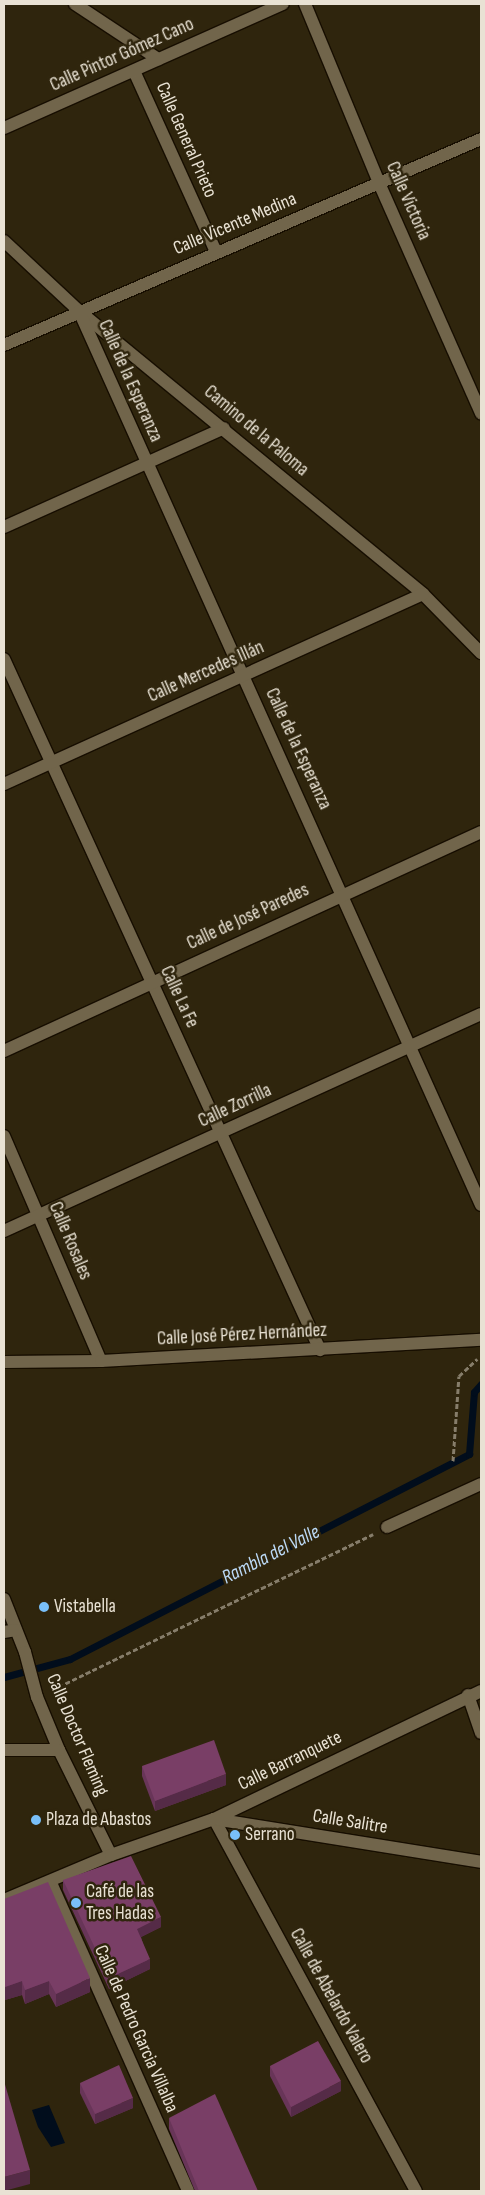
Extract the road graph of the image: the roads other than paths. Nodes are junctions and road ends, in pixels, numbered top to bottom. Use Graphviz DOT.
graph roads {
  1 [pos="75,4"];
  2 [pos="283,4"];
  3 [pos="304,4"];
  4 [pos="158,59"];
  5 [pos="134,71"];
  6 [pos="4,128"];
  7 [pos="481,139"];
  8 [pos="379,183"];
  9 [pos="4,241"];
  10 [pos="216,252"];
  11 [pos="79,311"];
  12 [pos="4,345"];
  13 [pos="481,412"];
  14 [pos="224,428"];
  15 [pos="146,463"];
  16 [pos="4,527"];
  17 [pos="423,594"];
  18 [pos="481,652"];
  19 [pos="4,659"];
  20 [pos="243,676"];
  21 [pos="51,763"];
  22 [pos="4,784"];
  23 [pos="481,832"];
  24 [pos="344,894"];
  25 [pos="152,982"];
  26 [pos="481,1014"];
  27 [pos="409,1045"];
  28 [pos="4,1051"];
  29 [pos="221,1133"];
  30 [pos="4,1136"];
  31 [pos="481,1204"];
  32 [pos="37,1214"];
  33 [pos="4,1231"];
  34 [pos="481,1340"];
  35 [pos="320,1350"];
  36 [pos="101,1361"];
  37 [pos="4,1362"];
  38 [pos="481,1484"];
  39 [pos="387,1527"];
  40 [pos="4,1599"];
  41 [pos="10,1631"];
  42 [pos="481,1691"];
  43 [pos="468,1695"];
  44 [pos="481,1733"];
  45 [pos="4,1750"];
  46 [pos="59,1750"];
  47 [pos="214,1819"];
  48 [pos="111,1855"];
  49 [pos="481,1862"];
  50 [pos="50,1883"];
  51 [pos="4,1900"];
  52 [pos="188,2191"];
  53 [pos="416,2191"];
  1 -- 4 [label="street"];
  2 -- 4 [label="street, Calle Pintor Gómez Cano"];
  3 -- 8 [label="street, Calle Victoria"];
  4 -- 5 [label="street, Calle Pintor Gómez Cano"];
  5 -- 6 [label="street, Calle Pintor Gómez Cano"];
  5 -- 10 [label="street, Calle General Prieto"];
  7 -- 8 [label="street, Calle Vicente Medina"];
  8 -- 10 [label="street, Calle Vicente Medina"];
  8 -- 13 [label="street, Calle Victoria"];
  9 -- 11 [label="street, Camino de la Paloma"];
  10 -- 11 [label="street, Calle Vicente Medina"];
  11 -- 12 [label="street, Calle Vicente Medina"];
  11 -- 14 [label="street, Camino de la Paloma"];
  11 -- 15 [label="street, Calle de la Esperanza"];
  14 -- 15 [label="street"];
  14 -- 17 [label="street, Camino de la Paloma"];
  15 -- 16 [label="street"];
  15 -- 20 [label="street, Calle de la Esperanza"];
  17 -- 18 [label="street, Camino de la Paloma"];
  17 -- 20 [label="street, Calle Mercedes Illán"];
  19 -- 21 [label="street, Calle La Fe"];
  20 -- 21 [label="street, Calle Mercedes Illán"];
  20 -- 24 [label="street, Calle de la Esperanza"];
  21 -- 22 [label="street, Calle Mercedes Illán"];
  21 -- 25 [label="street, Calle La Fe"];
  23 -- 24 [label="street, Calle de José Paredes"];
  24 -- 25 [label="street, Calle de José Paredes"];
  24 -- 27 [label="street, Calle de la Esperanza"];
  25 -- 28 [label="street, Calle de José Paredes"];
  25 -- 29 [label="street, Calle La Fe"];
  26 -- 27 [label="street, Calle Zorrilla"];
  27 -- 29 [label="street, Calle Zorrilla"];
  27 -- 31 [label="street, Calle de la Esperanza"];
  29 -- 32 [label="street, Calle Zorrilla"];
  29 -- 35 [label="street, Calle La Fe"];
  30 -- 32 [label="street, Calle Rosales"];
  32 -- 33 [label="street, Calle Zorrilla"];
  32 -- 36 [label="street, Calle Rosales"];
  34 -- 35 [label="street, Calle José Pérez Hernández"];
  35 -- 36 [label="street, Calle José Pérez Hernández"];
  36 -- 37 [label="street, Calle José Pérez Hernández"];
  38 -- 39 [label="street"];
  40 -- 41 [label="street, Calle Doctor Fleming"];
  41 -- 46 [label="street, Calle Doctor Fleming"];
  42 -- 43 [label="street, Calle Barranquete"];
  43 -- 44 [label="street"];
  43 -- 47 [label="street, Calle Barranquete"];
  45 -- 46 [label="street"];
  46 -- 48 [label="street, Calle Doctor Fleming"];
  47 -- 48 [label="street, Calle Barranquete"];
  47 -- 49 [label="street, Calle Salitre"];
  47 -- 53 [label="street, Calle de Abelardo Valero"];
  48 -- 50 [label="street, Calle Barranquete"];
  50 -- 51 [label="street, Calle Barranquete"];
  50 -- 52 [label="street, Calle de Pedro Garcia Villalba"];
}
